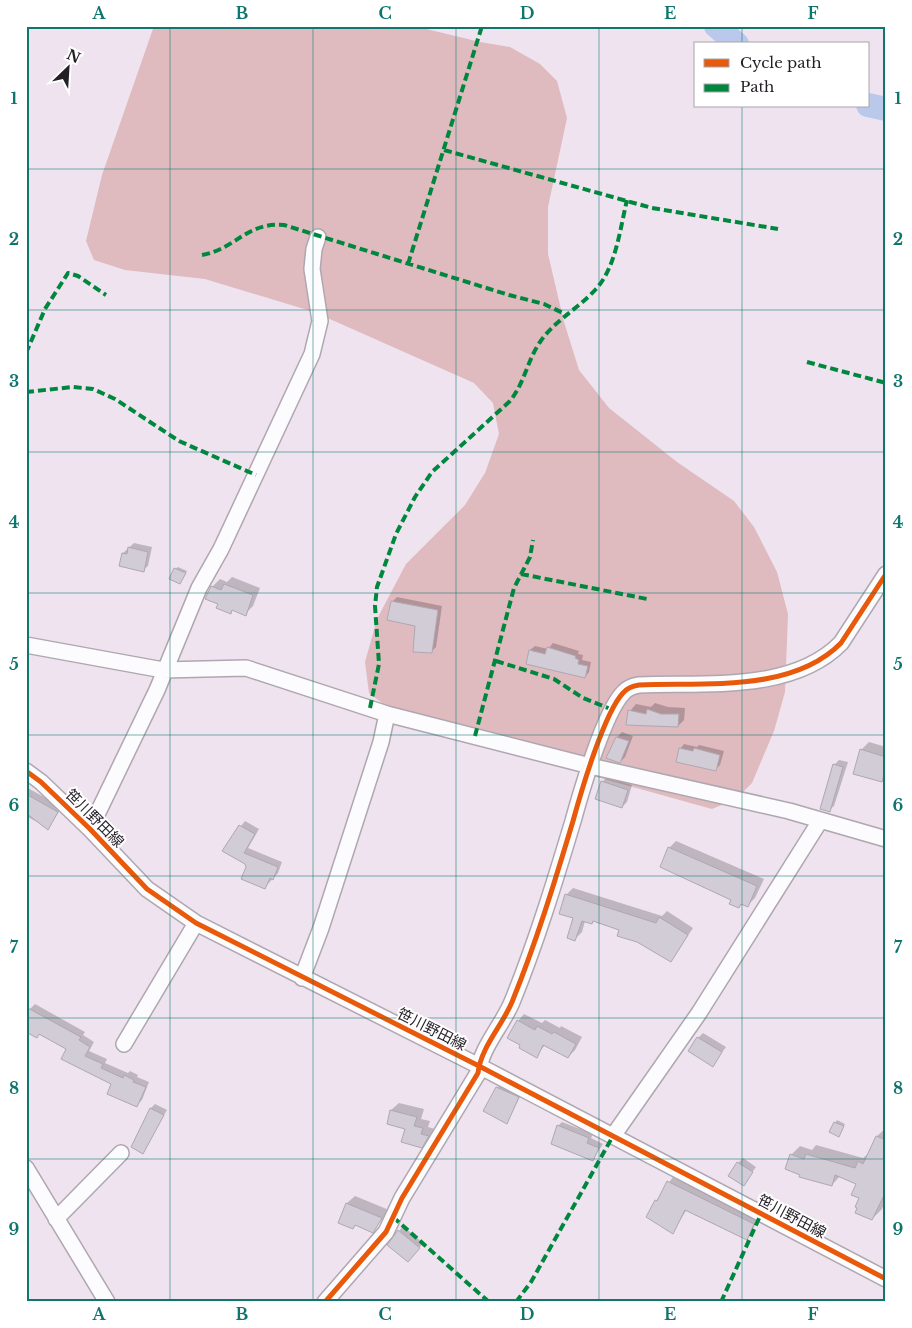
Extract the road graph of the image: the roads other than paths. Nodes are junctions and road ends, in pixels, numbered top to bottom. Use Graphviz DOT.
graph roads {
  1 [pos="318,237"];
  2 [pos="886,574"];
  3 [pos="26,645"];
  4 [pos="163,670"];
  5 [pos="387,714"];
  6 [pos="590,766"];
  7 [pos="26,771"];
  8 [pos="820,821"];
  9 [pos="90,829"];
  10 [pos="886,839"];
  11 [pos="196,923"];
  12 [pos="302,978"];
  13 [pos="124,1044"];
  14 [pos="479,1066"];
  15 [pos="613,1136"];
  16 [pos="121,1153"];
  17 [pos="26,1168"];
  18 [pos="56,1219"];
  19 [pos="886,1280"];
  20 [pos="107,1302"];
  21 [pos="325,1302"];
  1 -- 4 [label="street"];
  2 -- 6 [label="street"];
  3 -- 4 [label="street"];
  4 -- 5 [label="street"];
  4 -- 9 [label="street"];
  5 -- 6 [label="street"];
  5 -- 12 [label="street"];
  6 -- 8 [label="street"];
  6 -- 14 [label="street"];
  7 -- 9 [label="street, 笹川野田線"];
  8 -- 10 [label="street"];
  8 -- 15 [label="street"];
  9 -- 11 [label="street, 笹川野田線"];
  11 -- 12 [label="street, 笹川野田線"];
  11 -- 13 [label="street"];
  12 -- 14 [label="street, 笹川野田線"];
  14 -- 15 [label="street, 笹川野田線"];
  14 -- 21 [label="street"];
  15 -- 19 [label="street, 笹川野田線"];
  16 -- 18 [label="street"];
  17 -- 18 [label="street"];
  18 -- 20 [label="street"];
}
